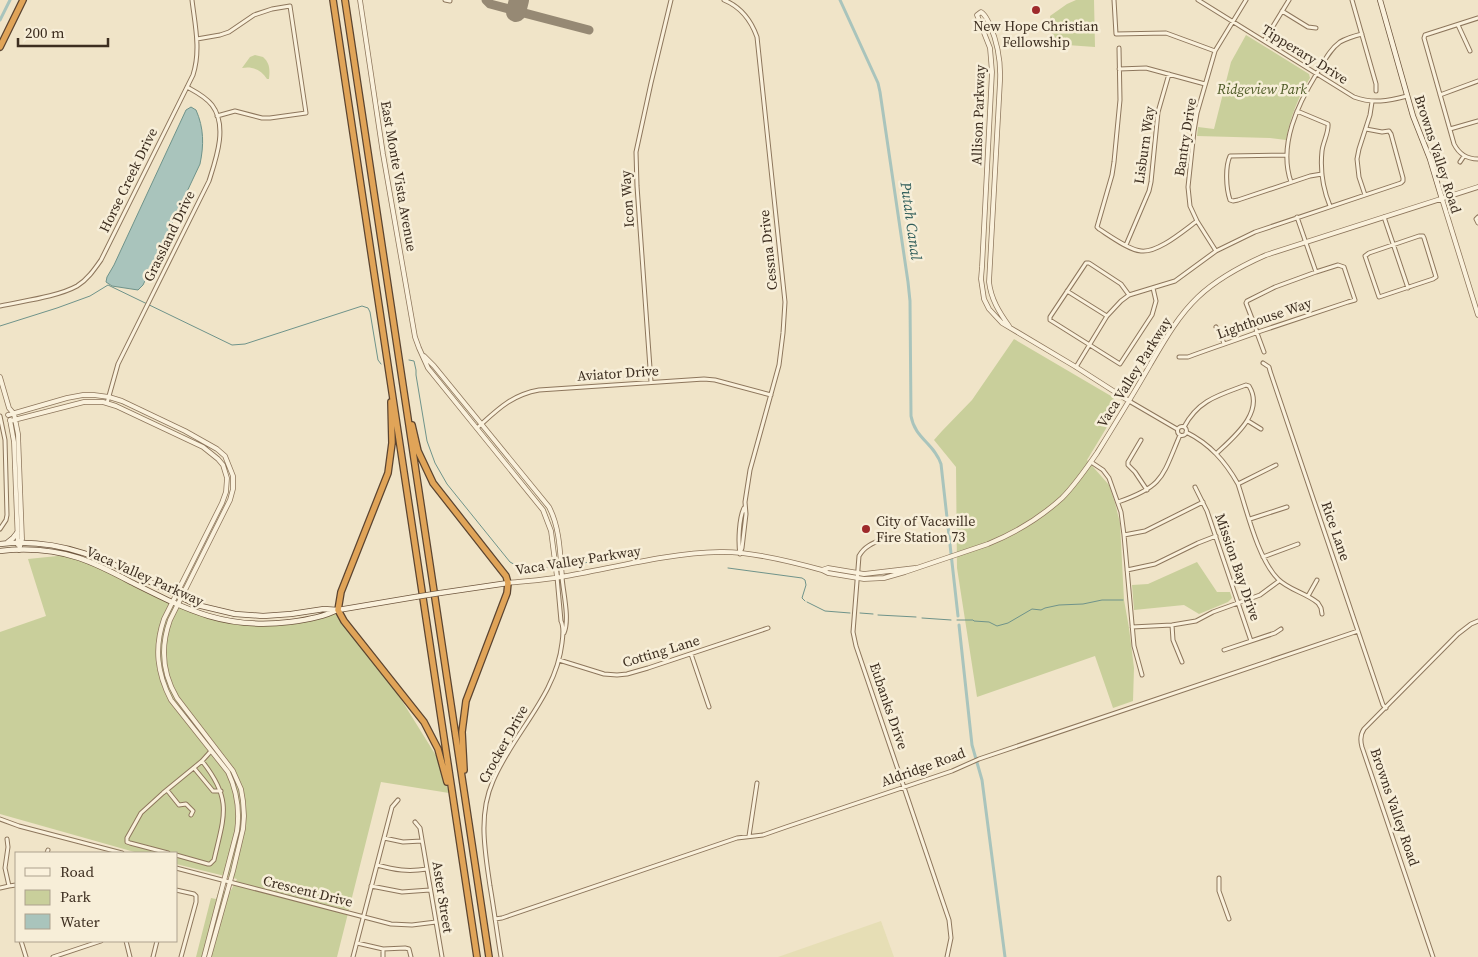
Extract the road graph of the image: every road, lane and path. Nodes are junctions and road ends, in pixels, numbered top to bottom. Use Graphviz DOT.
graph roads {
  1 [pos="23,0"];
  2 [pos="192,0"];
  3 [pos="333,0"];
  4 [pos="345,0"];
  5 [pos="360,0"];
  6 [pos="445,0"];
  7 [pos="671,0"];
  8 [pos="724,0"];
  9 [pos="1114,0"];
  10 [pos="1198,0"];
  11 [pos="1246,0"];
  12 [pos="1289,0"];
  13 [pos="1352,0"];
  14 [pos="1380,0"];
  15 [pos="450,1"];
  16 [pos="1282,10"];
  17 [pos="1478,18"];
  18 [pos="1233,22"];
  19 [pos="1458,25"];
  20 [pos="1316,28"];
  21 [pos="1362,34"];
  22 [pos="197,39"];
  23 [pos="1264,41"];
  24 [pos="0,47"];
  25 [pos="1119,48"];
  26 [pos="1215,51"];
  27 [pos="1470,51"];
  28 [pos="1119,69"];
  29 [pos="1169,74"];
  30 [pos="1316,74"];
  31 [pos="1478,81"];
  32 [pos="1205,84"];
  33 [pos="187,87"];
  34 [pos="1376,91"];
  35 [pos="1440,95"];
  36 [pos="1407,96"];
  37 [pos="1372,102"];
  38 [pos="1297,111"];
  39 [pos="217,116"];
  40 [pos="1478,121"];
  41 [pos="1366,129"];
  42 [pos="1450,129"];
  43 [pos="1287,155"];
  44 [pos="1464,156"];
  45 [pos="1478,160"];
  46 [pos="1460,162"];
  47 [pos="1322,174"];
  48 [pos="1291,182"];
  49 [pos="1478,187"];
  50 [pos="1365,195"];
  51 [pos="1442,199"];
  52 [pos="1330,206"];
  53 [pos="1297,217"];
  54 [pos="1478,217"];
  55 [pos="1384,218"];
  56 [pos="1196,221"];
  57 [pos="1478,223"];
  58 [pos="1306,242"];
  59 [pos="1126,245"];
  60 [pos="1394,245"];
  61 [pos="1216,251"];
  62 [pos="1316,272"];
  63 [pos="1153,288"];
  64 [pos="1408,288"];
  65 [pos="1067,291"];
  66 [pos="1129,295"];
  67 [pos="0,306"];
  68 [pos="1478,315"];
  69 [pos="1107,316"];
  70 [pos="1009,326"];
  71 [pos="1216,327"];
  72 [pos="1257,333"];
  73 [pos="1224,344"];
  74 [pos="1089,345"];
  75 [pos="1264,352"];
  76 [pos="422,354"];
  77 [pos="1179,357"];
  78 [pos="1263,363"];
  79 [pos="1076,367"];
  80 [pos="401,372"];
  81 [pos="0,377"];
  82 [pos="390,380"];
  83 [pos="651,382"];
  84 [pos="771,395"];
  85 [pos="109,397"];
  86 [pos="1129,401"];
  87 [pos="107,403"];
  88 [pos="9,408"];
  89 [pos="14,414"];
  90 [pos="0,416"];
  91 [pos="8,416"];
  92 [pos="15,419"];
  93 [pos="10,421"];
  94 [pos="1248,421"];
  95 [pos="481,424"];
  96 [pos="1184,427"];
  97 [pos="477,428"];
  98 [pos="1261,429"];
  99 [pos="1177,430"];
  100 [pos="1186,432"];
  101 [pos="1180,435"];
  102 [pos="1141,440"];
  103 [pos="1217,454"];
  104 [pos="1091,462"];
  105 [pos="1276,465"];
  106 [pos="1238,484"];
  107 [pos="1195,488"];
  108 [pos="1147,490"];
  109 [pos="530,492"];
  110 [pos="1118,502"];
  111 [pos="1203,502"];
  112 [pos="1287,507"];
  113 [pos="1250,519"];
  114 [pos="555,521"];
  115 [pos="0,529"];
  116 [pos="17,533"];
  117 [pos="1124,535"];
  118 [pos="1216,536"];
  119 [pos="886,538"];
  120 [pos="20,542"];
  121 [pos="6,543"];
  122 [pos="0,544"];
  123 [pos="1298,544"];
  124 [pos="20,550"];
  125 [pos="0,551"];
  126 [pos="740,554"];
  127 [pos="1263,557"];
  128 [pos="1127,570"];
  129 [pos="857,576"];
  130 [pos="562,577"];
  131 [pos="556,578"];
  132 [pos="1317,580"];
  133 [pos="1279,581"];
  134 [pos="508,583"];
  135 [pos="176,595"];
  136 [pos="1308,596"];
  137 [pos="181,598"];
  138 [pos="172,602"];
  139 [pos="1238,603"];
  140 [pos="178,604"];
  141 [pos="338,610"];
  142 [pos="1322,614"];
  143 [pos="1478,620"];
  144 [pos="1172,625"];
  145 [pos="768,628"];
  146 [pos="1132,628"];
  147 [pos="1281,629"];
  148 [pos="1358,631"];
  149 [pos="563,636"];
  150 [pos="1251,641"];
  151 [pos="1224,650"];
  152 [pos="691,654"];
  153 [pos="559,660"];
  154 [pos="1182,662"];
  155 [pos="1142,675"];
  156 [pos="709,707"];
  157 [pos="1386,708"];
  158 [pos="211,751"];
  159 [pos="202,761"];
  160 [pos="194,768"];
  161 [pos="757,783"];
  162 [pos="464,787"];
  163 [pos="904,787"];
  164 [pos="167,790"];
  165 [pos="221,791"];
  166 [pos="398,800"];
  167 [pos="190,815"];
  168 [pos="0,819"];
  169 [pos="415,822"];
  170 [pos="458,832"];
  171 [pos="749,836"];
  172 [pos="384,838"];
  173 [pos="7,839"];
  174 [pos="422,841"];
  175 [pos="111,852"];
  176 [pos="164,852"];
  177 [pos="178,856"];
  178 [pos="377,865"];
  179 [pos="178,869"];
  180 [pos="427,869"];
  181 [pos="1218,878"];
  182 [pos="224,881"];
  183 [pos="229,882"];
  184 [pos="15,885"];
  185 [pos="9,886"];
  186 [pos="371,886"];
  187 [pos="0,888"];
  188 [pos="178,890"];
  189 [pos="430,890"];
  190 [pos="363,917"];
  191 [pos="495,919"];
  192 [pos="1229,919"];
  193 [pos="436,922"];
  194 [pos="21,942"];
  195 [pos="98,942"];
  196 [pos="126,942"];
  197 [pos="157,942"];
  198 [pos="356,943"];
  199 [pos="383,949"];
  200 [pos="26,957"];
  201 [pos="53,957"];
  202 [pos="130,957"];
  203 [pos="153,957"];
  204 [pos="181,957"];
  205 [pos="204,957"];
  206 [pos="209,957"];
  207 [pos="353,957"];
  208 [pos="383,957"];
  209 [pos="411,957"];
  210 [pos="442,957"];
  211 [pos="477,957"];
  212 [pos="489,957"];
  213 [pos="501,957"];
  214 [pos="947,957"];
  215 [pos="1433,957"];
  1 -- 24 [label="highway"];
  2 -- 22 [label="street, Horse Creek Drive"];
  3 -- 82 [label="highway"];
  4 -- 80 [label="highway"];
  5 -- 76 [label="street, East Monte Vista Avenue"];
  6 -- 15 [label="street"];
  7 -- 83 [label="street, Icon Way"];
  8 -- 84 [label="street, Cessna Drive"];
  9 -- 26 [label="street"];
  10 -- 18 [label="street, Tipperary Drive"];
  11 -- 18 [label="street, Bantry Drive"];
  12 -- 16 [label="street"];
  13 -- 21 [label="street"];
  14 -- 36 [label="main road, Browns Valley Road"];
  16 -- 20 [label="street"];
  16 -- 23 [label="street"];
  17 -- 19 [label="street"];
  18 -- 23 [label="street, Tipperary Drive"];
  18 -- 26 [label="street, Bantry Drive"];
  19 -- 27 [label="street"];
  19 -- 35 [label="street"];
  21 -- 30 [label="street"];
  21 -- 34 [label="street"];
  22 -- 33 [label="street, Horse Creek Drive"];
  22 -- 39 [label="street"];
  23 -- 30 [label="street, Tipperary Drive"];
  25 -- 28 [label="street"];
  26 -- 32 [label="street, Bantry Drive"];
  28 -- 29 [label="street"];
  28 -- 59 [label="street"];
  29 -- 32 [label="street"];
  29 -- 59 [label="street, Lisburn Way"];
  30 -- 37 [label="street, Tipperary Drive"];
  30 -- 38 [label="street"];
  31 -- 35 [label="street"];
  32 -- 56 [label="street, Bantry Drive"];
  33 -- 39 [label="street"];
  33 -- 67 [label="street, Horse Creek Drive"];
  35 -- 42 [label="street"];
  36 -- 37 [label="street, Tipperary Drive"];
  36 -- 51 [label="main road, Browns Valley Road"];
  37 -- 41 [label="street"];
  38 -- 43 [label="street"];
  38 -- 47 [label="street"];
  39 -- 85 [label="street, Grassland Drive"];
  40 -- 42 [label="street"];
  41 -- 50 [label="street"];
  41 -- 50 [label="street"];
  42 -- 44 [label="street"];
  43 -- 48 [label="street"];
  43 -- 48 [label="street"];
  44 -- 45 [label="street"];
  44 -- 46 [label="street"];
  47 -- 48 [label="street"];
  47 -- 52 [label="street"];
  49 -- 51 [label="street, Vaca Valley Parkway"];
  50 -- 52 [label="street"];
  51 -- 55 [label="street, Vaca Valley Parkway"];
  51 -- 68 [label="street, Browns Valley Road"];
  52 -- 53 [label="street"];
  53 -- 58 [label="street"];
  53 -- 61 [label="street"];
  54 -- 57 [label="street"];
  55 -- 58 [label="street, Vaca Valley Parkway"];
  55 -- 60 [label="street"];
  56 -- 59 [label="street"];
  56 -- 61 [label="street, Bantry Drive"];
  58 -- 62 [label="street"];
  58 -- 86 [label="street, Vaca Valley Parkway"];
  60 -- 64 [label="street"];
  60 -- 64 [label="street"];
  60 -- 64 [label="street"];
  61 -- 63 [label="street"];
  62 -- 72 [label="street"];
  62 -- 72 [label="street, Lighthouse Way"];
  63 -- 66 [label="street"];
  63 -- 74 [label="street"];
  65 -- 66 [label="street"];
  65 -- 69 [label="street"];
  65 -- 74 [label="street"];
  66 -- 69 [label="street"];
  69 -- 74 [label="street"];
  70 -- 70 [label="street, Allison Parkway"];
  70 -- 79 [label="street, Allison Parkway"];
  71 -- 73 [label="street"];
  72 -- 73 [label="street, Lighthouse Way"];
  72 -- 75 [label="street"];
  73 -- 77 [label="street, Lighthouse Way"];
  74 -- 79 [label="street"];
  76 -- 95 [label="street, East Monte Vista Avenue"];
  76 -- 97 [label="street, East Monte Vista Avenue"];
  78 -- 148 [label="street, Rice Lane"];
  79 -- 86 [label="street, Allison Parkway"];
  80 -- 134 [label="highway"];
  80 -- 162 [label="highway"];
  81 -- 88 [label="street"];
  82 -- 141 [label="highway"];
  82 -- 170 [label="highway"];
  83 -- 84 [label="street, Aviator Drive"];
  83 -- 95 [label="street, Aviator Drive"];
  84 -- 126 [label="street, Cessna Drive"];
  85 -- 87 [label="street, Grassland Drive"];
  85 -- 89 [label="street"];
  85 -- 137 [label="street"];
  86 -- 99 [label="street"];
  86 -- 104 [label="street, Vaca Valley Parkway"];
  87 -- 92 [label="street"];
  87 -- 135 [label="street"];
  88 -- 89 [label="street"];
  88 -- 91 [label="street"];
  89 -- 91 [label="street"];
  89 -- 92 [label="street"];
  90 -- 115 [label="street"];
  91 -- 93 [label="street"];
  92 -- 93 [label="street"];
  92 -- 120 [label="street"];
  93 -- 116 [label="street"];
  94 -- 96 [label="street"];
  94 -- 98 [label="street"];
  94 -- 103 [label="street"];
  95 -- 97 [label="street, Aviator Drive"];
  95 -- 114 [label="street, East Monte Vista Avenue"];
  96 -- 99 [label="street"];
  96 -- 100 [label="street"];
  97 -- 109 [label="street, East Monte Vista Avenue"];
  99 -- 101 [label="street"];
  100 -- 101 [label="street"];
  100 -- 103 [label="street"];
  101 -- 108 [label="street"];
  102 -- 108 [label="street"];
  103 -- 106 [label="street"];
  104 -- 110 [label="street"];
  104 -- 129 [label="street, Vaca Valley Parkway"];
  105 -- 106 [label="street"];
  106 -- 113 [label="street"];
  107 -- 111 [label="street, Mission Bay Drive"];
  108 -- 110 [label="street"];
  109 -- 114 [label="street"];
  109 -- 131 [label="street, East Monte Vista Avenue"];
  110 -- 117 [label="street"];
  111 -- 117 [label="street"];
  111 -- 118 [label="street, Mission Bay Drive"];
  112 -- 113 [label="street"];
  113 -- 127 [label="street"];
  114 -- 130 [label="street, East Monte Vista Avenue"];
  116 -- 120 [label="street"];
  116 -- 121 [label="main road"];
  117 -- 128 [label="street"];
  118 -- 128 [label="street"];
  118 -- 139 [label="street, Mission Bay Drive"];
  119 -- 129 [label="street, Eubanks Drive"];
  120 -- 121 [label="main road, Vaca Valley Parkway"];
  120 -- 124 [label="street"];
  120 -- 135 [label="main road, Vaca Valley Parkway"];
  121 -- 122 [label="main road, Vaca Valley Parkway"];
  123 -- 127 [label="street"];
  124 -- 125 [label="main road, Vaca Valley Parkway"];
  124 -- 138 [label="main road, Vaca Valley Parkway"];
  126 -- 129 [label="street, Vaca Valley Parkway"];
  126 -- 130 [label="street, Vaca Valley Parkway"];
  127 -- 133 [label="street"];
  128 -- 146 [label="street"];
  129 -- 163 [label="street, Eubanks Drive"];
  130 -- 131 [label="street, Vaca Valley Parkway"];
  130 -- 149 [label="street, Crocker Drive"];
  131 -- 134 [label="street, Vaca Valley Parkway"];
  131 -- 149 [label="street, Crocker Drive"];
  132 -- 136 [label="street"];
  133 -- 136 [label="street"];
  133 -- 139 [label="street"];
  134 -- 141 [label="main road, Vaca Valley Parkway, bridge"];
  134 -- 162 [label="highway"];
  135 -- 137 [label="main road, Vaca Valley Parkway"];
  135 -- 138 [label="street"];
  136 -- 142 [label="street"];
  137 -- 140 [label="street"];
  137 -- 141 [label="main road, Vaca Valley Parkway"];
  138 -- 140 [label="main road, Vaca Valley Parkway"];
  138 -- 158 [label="street"];
  139 -- 144 [label="street"];
  139 -- 150 [label="street, Mission Bay Drive"];
  140 -- 141 [label="main road, Vaca Valley Parkway"];
  140 -- 183 [label="street"];
  141 -- 170 [label="highway"];
  143 -- 157 [label="street, Browns Valley Road"];
  144 -- 146 [label="street"];
  144 -- 154 [label="street"];
  145 -- 152 [label="street, Cotting Lane"];
  146 -- 155 [label="street"];
  147 -- 150 [label="street"];
  148 -- 157 [label="street, Rice Lane"];
  148 -- 163 [label="street, Aldridge Road"];
  149 -- 153 [label="street, Crocker Drive"];
  150 -- 151 [label="street"];
  152 -- 153 [label="street, Cotting Lane"];
  152 -- 156 [label="street"];
  153 -- 191 [label="street, Crocker Drive"];
  157 -- 215 [label="street, Browns Valley Road"];
  158 -- 159 [label="street"];
  158 -- 182 [label="street"];
  159 -- 160 [label="street"];
  159 -- 165 [label="street"];
  160 -- 164 [label="street"];
  160 -- 165 [label="street"];
  161 -- 171 [label="street"];
  162 -- 212 [label="highway"];
  163 -- 171 [label="street, Aldridge Road"];
  163 -- 214 [label="street, Eubanks Drive"];
  164 -- 167 [label="street"];
  164 -- 176 [label="street"];
  165 -- 177 [label="street"];
  166 -- 172 [label="street"];
  168 -- 175 [label="street"];
  169 -- 174 [label="street, Aster Street"];
  170 -- 211 [label="highway"];
  171 -- 191 [label="street, Aldridge Road"];
  172 -- 174 [label="street"];
  172 -- 178 [label="street"];
  173 -- 185 [label="street"];
  174 -- 180 [label="street, Aster Street"];
  178 -- 180 [label="street"];
  178 -- 186 [label="street"];
  179 -- 182 [label="street, Crescent Drive"];
  180 -- 189 [label="street, Aster Street"];
  181 -- 192 [label="street"];
  182 -- 183 [label="street, Crescent Drive"];
  182 -- 205 [label="street"];
  183 -- 190 [label="street, Crescent Drive"];
  183 -- 206 [label="street"];
  184 -- 185 [label="street"];
  185 -- 187 [label="street"];
  186 -- 189 [label="street"];
  186 -- 190 [label="street"];
  188 -- 204 [label="street"];
  189 -- 193 [label="street, Aster Street"];
  190 -- 193 [label="street, Crescent Drive"];
  190 -- 198 [label="street"];
  191 -- 213 [label="street, Crocker Drive"];
  193 -- 210 [label="street, Aster Street"];
  194 -- 200 [label="street"];
  195 -- 201 [label="street"];
  196 -- 202 [label="street"];
  197 -- 203 [label="street"];
  198 -- 199 [label="street"];
  198 -- 207 [label="street"];
  199 -- 208 [label="street"];
  199 -- 209 [label="street"];
}
